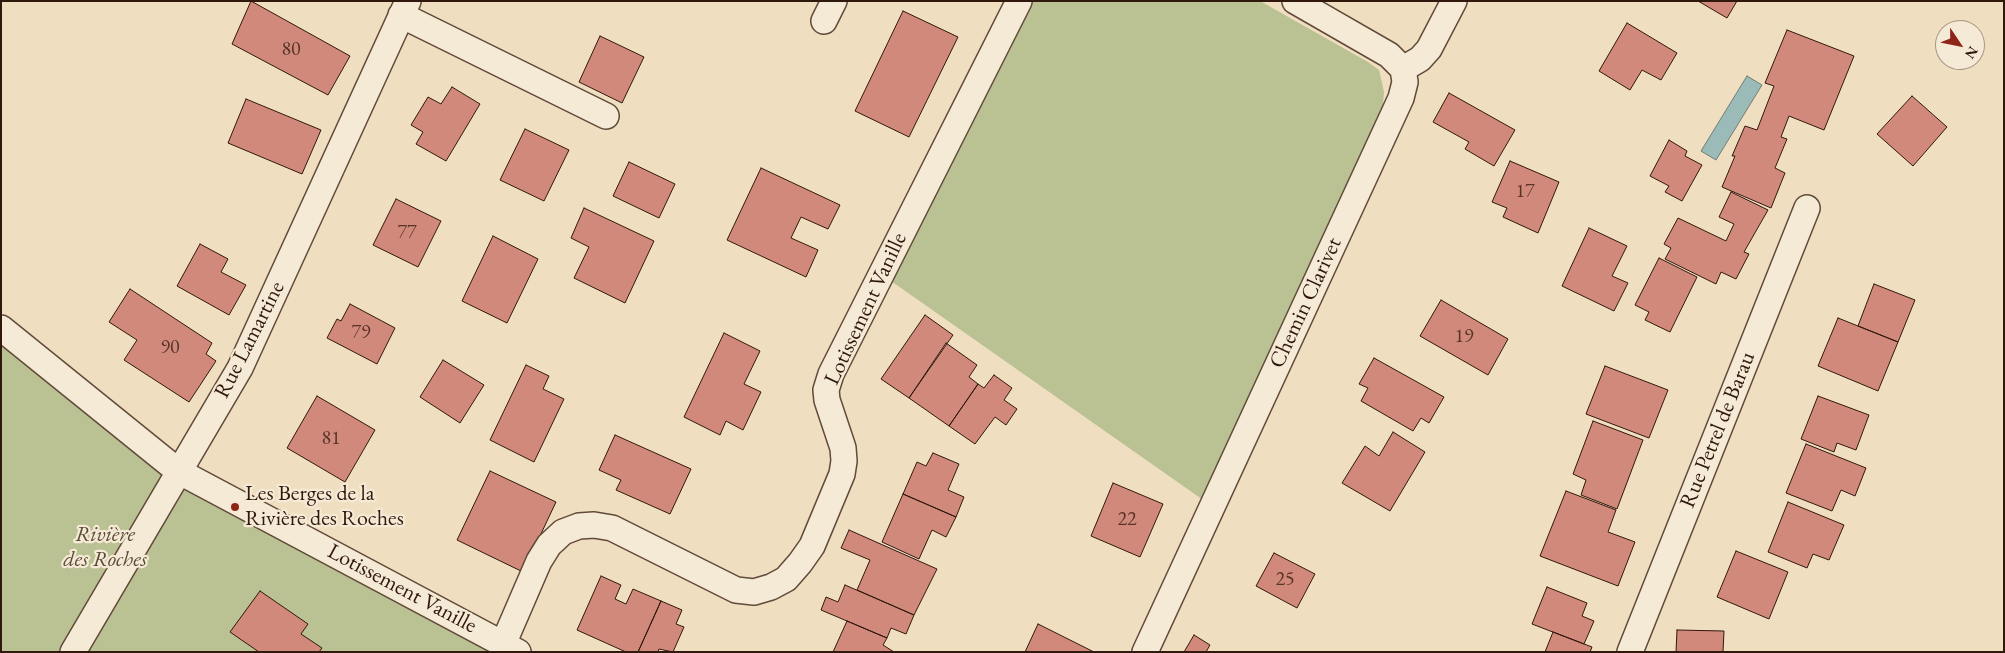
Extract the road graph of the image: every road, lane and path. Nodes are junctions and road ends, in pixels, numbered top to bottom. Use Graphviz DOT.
graph roads {
  1 [pos="1018,1"];
  2 [pos="1295,1"];
  3 [pos="1454,1"];
  4 [pos="404,8"];
  5 [pos="1404,69"];
  6 [pos="606,116"];
  7 [pos="1807,208"];
  8 [pos="1,328"];
  9 [pos="178,471"];
  10 [pos="511,647"];
  11 [pos="73,652"];
  12 [pos="1145,652"];
  13 [pos="1630,652"];
  1 -- 10 [label="street, Lotissement Vanille"];
  2 -- 5 [label="street"];
  3 -- 5 [label="street"];
  4 -- 6 [label="street, Rue Lamartine"];
  4 -- 9 [label="street, Rue Lamartine"];
  5 -- 12 [label="street, Chemin Clarivet"];
  7 -- 13 [label="street, Rue Petrel de Barau"];
  8 -- 9 [label="street, Lotissement Vanille"];
  9 -- 10 [label="street, Lotissement Vanille"];
  9 -- 11 [label="street, Rue Lamartine"];
}
